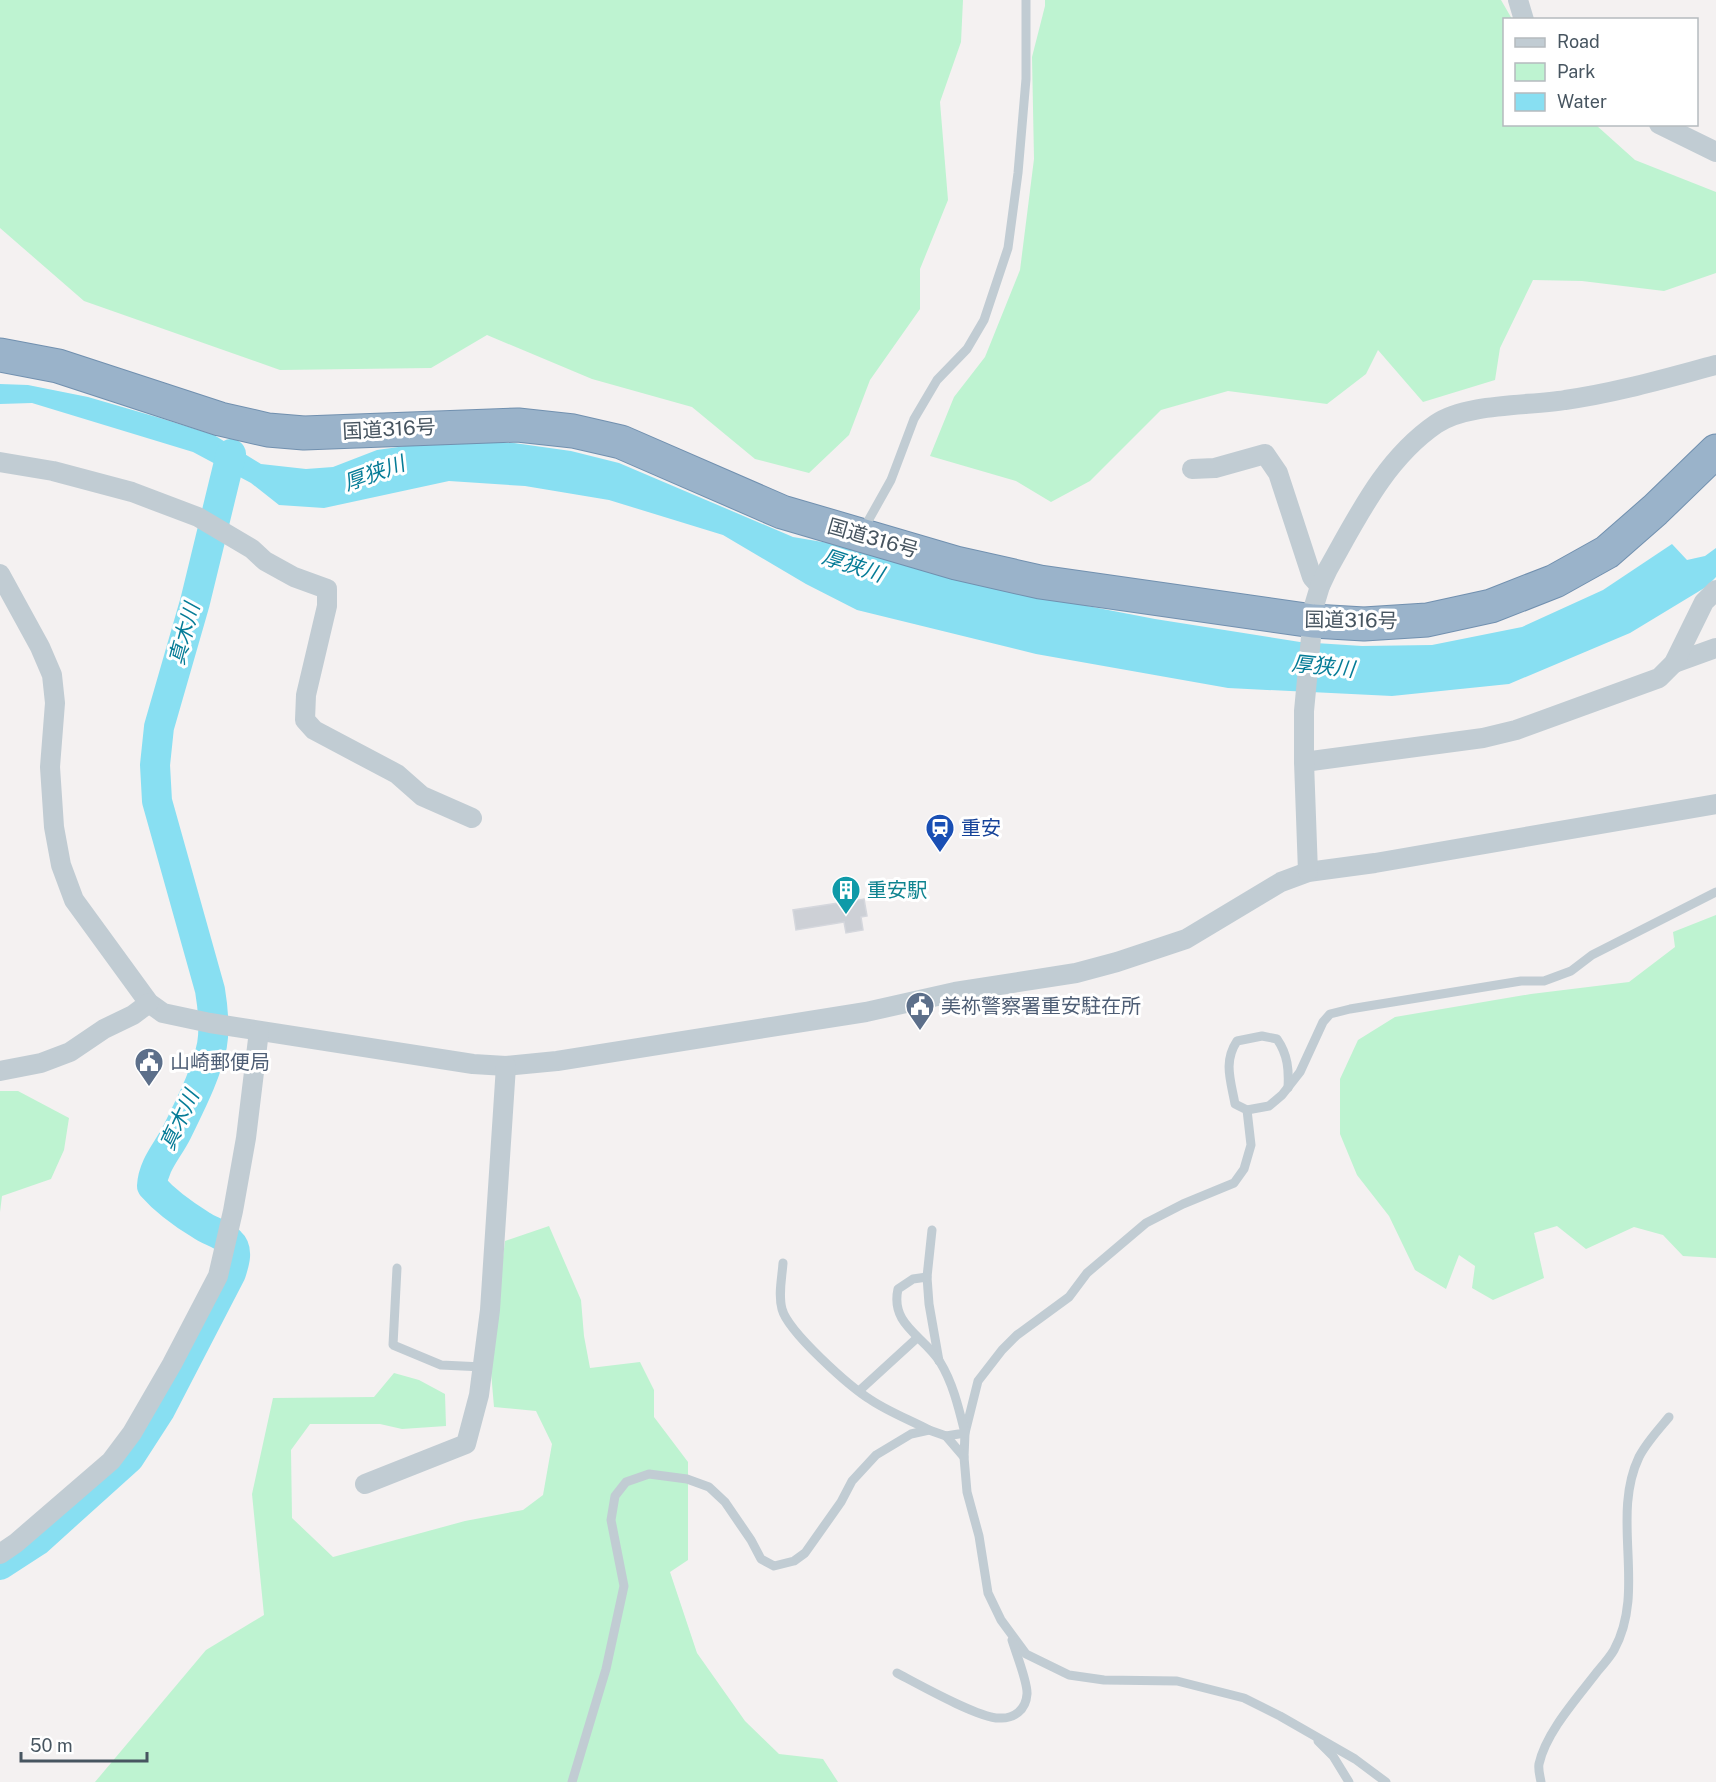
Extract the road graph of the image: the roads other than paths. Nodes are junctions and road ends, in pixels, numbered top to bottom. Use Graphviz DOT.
graph roads {
  1 [pos="1026,0"];
  2 [pos="1518,0"];
  3 [pos="1523,18"];
  4 [pos="1663,126"];
  5 [pos="1716,152"];
  6 [pos="0,356"];
  7 [pos="1716,365"];
  8 [pos="1716,452"];
  9 [pos="0,462"];
  10 [pos="1192,469"];
  11 [pos="861,535"];
  12 [pos="0,574"];
  13 [pos="1320,586"];
  14 [pos="1716,590"];
  15 [pos="1313,626"];
  16 [pos="1716,648"];
  17 [pos="1674,663"];
  18 [pos="1304,762"];
  19 [pos="1716,804"];
  20 [pos="472,818"];
  21 [pos="1308,872"];
  22 [pos="1716,892"];
  23 [pos="149,1004"];
  24 [pos="259,1031"];
  25 [pos="506,1066"];
  26 [pos="0,1071"];
  27 [pos="1288,1088"];
  28 [pos="1247,1110"];
  29 [pos="932,1230"];
  30 [pos="783,1263"];
  31 [pos="397,1268"];
  32 [pos="927,1278"];
  33 [pos="918,1338"];
  34 [pos="939,1361"];
  35 [pos="483,1367"];
  36 [pos="859,1391"];
  37 [pos="1669,1417"];
  38 [pos="929,1430"];
  39 [pos="964,1433"];
  40 [pos="946,1436"];
  41 [pos="964,1457"];
  42 [pos="365,1484"];
  43 [pos="0,1554"];
  44 [pos="1011,1635"];
  45 [pos="897,1673"];
  46 [pos="1311,1734"];
  47 [pos="572,1782"];
  48 [pos="1349,1782"];
  49 [pos="1386,1782"];
  50 [pos="1541,1782"];
  1 -- 11 [label="lane"];
  2 -- 3 [label="street"];
  4 -- 5 [label="street"];
  6 -- 11 [label="highway, 国道316号"];
  7 -- 13 [label="street"];
  8 -- 15 [label="highway, 国道316号"];
  9 -- 20 [label="street"];
  10 -- 13 [label="street"];
  11 -- 15 [label="highway, 国道316号"];
  12 -- 23 [label="street"];
  13 -- 15 [label="street"];
  14 -- 17 [label="street"];
  15 -- 18 [label="street"];
  16 -- 17 [label="street"];
  17 -- 18 [label="street"];
  18 -- 21 [label="street"];
  19 -- 21 [label="street"];
  21 -- 25 [label="street"];
  22 -- 27 [label="lane"];
  23 -- 24 [label="street"];
  23 -- 26 [label="street"];
  24 -- 25 [label="street"];
  24 -- 43 [label="street"];
  25 -- 35 [label="street"];
  27 -- 28 [label="lane"];
  27 -- 28 [label="lane"];
  28 -- 39 [label="lane"];
  29 -- 32 [label="lane"];
  30 -- 36 [label="lane"];
  31 -- 35 [label="lane"];
  32 -- 33 [label="lane"];
  32 -- 34 [label="lane"];
  33 -- 34 [label="lane"];
  33 -- 36 [label="lane"];
  34 -- 39 [label="lane"];
  35 -- 42 [label="street"];
  36 -- 38 [label="lane"];
  37 -- 50 [label="lane"];
  38 -- 40 [label="lane"];
  38 -- 47 [label="lane"];
  39 -- 40 [label="lane"];
  39 -- 41 [label="lane"];
  40 -- 41 [label="lane"];
  41 -- 44 [label="lane"];
  44 -- 45 [label="lane"];
  44 -- 46 [label="lane"];
  46 -- 48 [label="lane"];
  46 -- 49 [label="lane"];
}
